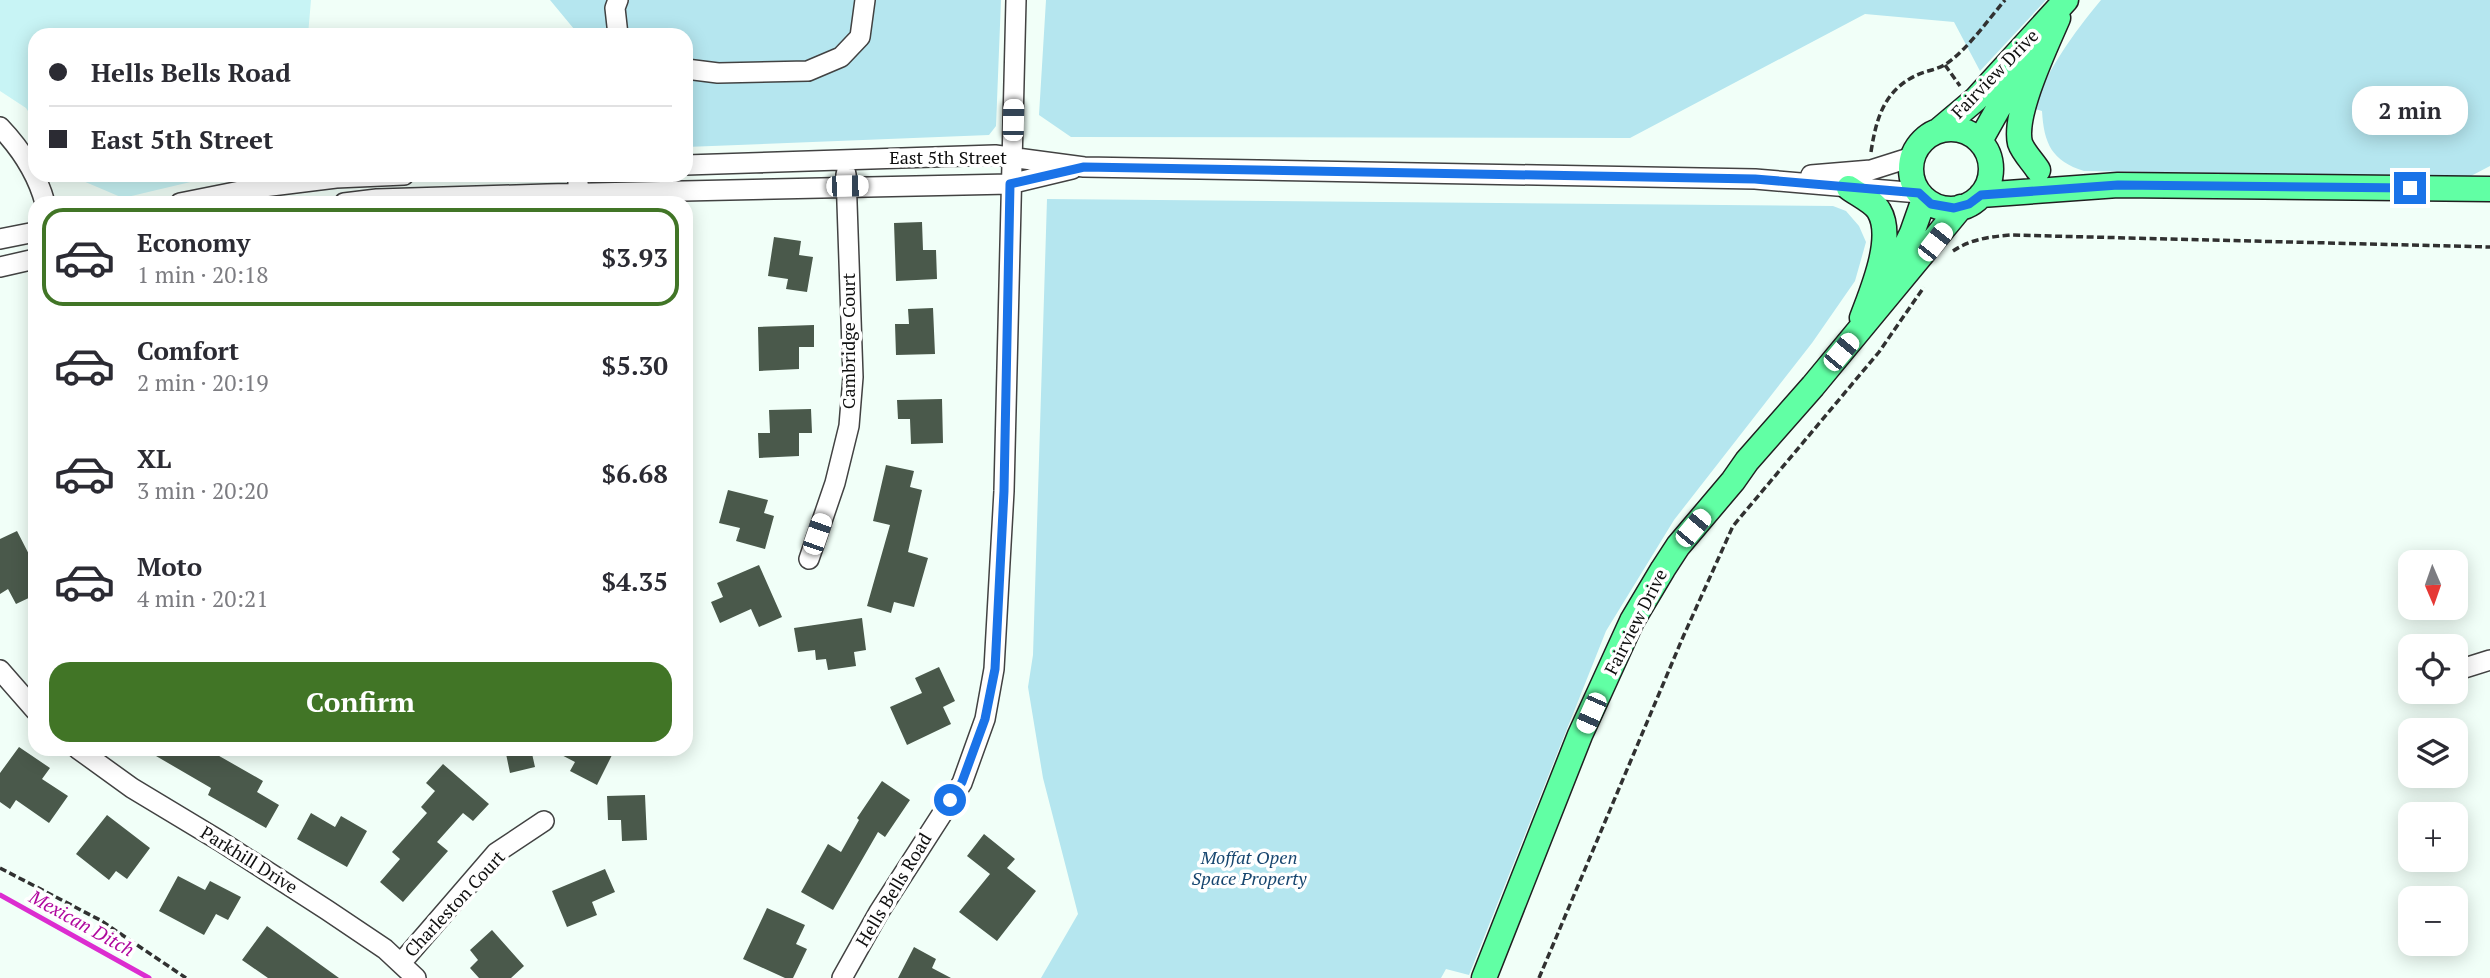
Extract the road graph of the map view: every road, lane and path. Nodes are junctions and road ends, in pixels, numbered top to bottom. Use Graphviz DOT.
graph roads {
  1 [pos="618,0"];
  2 [pos="865,0"];
  3 [pos="1016,0"];
  4 [pos="2005,0"];
  5 [pos="2061,5"];
  6 [pos="617,28"];
  7 [pos="1945,65"];
  8 [pos="693,70"];
  9 [pos="1964,90"];
  10 [pos="0,127"];
  11 [pos="1938,131"];
  12 [pos="1984,147"];
  13 [pos="1871,154"];
  14 [pos="1012,157"];
  15 [pos="1912,157"];
  16 [pos="846,160"];
  17 [pos="28,164"];
  18 [pos="693,165"];
  19 [pos="1084,167"];
  20 [pos="2038,170"];
  21 [pos="1755,179"];
  22 [pos="324,182"];
  23 [pos="1010,184"];
  24 [pos="2118,185"];
  25 [pos="847,186"];
  26 [pos="1849,188"];
  27 [pos="2490,189"];
  28 [pos="578,191"];
  29 [pos="292,193"];
  30 [pos="215,196"];
  31 [pos="452,196"];
  32 [pos="1922,196"];
  33 [pos="1971,201"];
  34 [pos="28,233"];
  35 [pos="0,239"];
  36 [pos="2490,247"];
  37 [pos="1952,252"];
  38 [pos="28,261"];
  39 [pos="0,267"];
  40 [pos="1924,287"];
  41 [pos="1863,326"];
  42 [pos="809,559"];
  43 [pos="2490,660"];
  44 [pos="2468,667"];
  45 [pos="0,670"];
  46 [pos="28,702"];
  47 [pos="88,756"];
  48 [pos="544,821"];
  49 [pos="0,868"];
  50 [pos="401,963"];
  51 [pos="187,978"];
  52 [pos="416,978"];
  53 [pos="842,978"];
  54 [pos="1484,978"];
  55 [pos="1539,978"];
  1 -- 6 [label="street"];
  2 -- 8 [label="street"];
  3 -- 14 [label="street, Hells Bells Road"];
  4 -- 7 [label="path"];
  5 -- 11 [label="main road, Fairview Drive"];
  5 -- 12 [label="main road, Fairview Drive"];
  5 -- 20 [label="main road"];
  7 -- 9 [label="path"];
  7 -- 13 [label="path"];
  10 -- 17 [label="street"];
  11 -- 12 [label="main road"];
  11 -- 15 [label="main road"];
  12 -- 20 [label="main road"];
  12 -- 33 [label="main road"];
  14 -- 16 [label="street, East 5th Street"];
  14 -- 19 [label="street, East 5th Street"];
  14 -- 23 [label="street, Hells Bells Road"];
  15 -- 21 [label="street, East 5th Street"];
  15 -- 32 [label="main road"];
  16 -- 18 [label="street, East 5th Street"];
  16 -- 25 [label="street, Cambridge Court"];
  19 -- 21 [label="street, East 5th Street"];
  19 -- 23 [label="street, East 5th Street"];
  20 -- 24 [label="main road"];
  21 -- 26 [label="street, East 5th Street"];
  22 -- 29 [label="street"];
  23 -- 25 [label="street, East 5th Street"];
  23 -- 53 [label="street, Hells Bells Road"];
  24 -- 27 [label="main road"];
  24 -- 33 [label="main road"];
  25 -- 28 [label="street, East 5th Street"];
  25 -- 42 [label="street, Cambridge Court"];
  26 -- 32 [label="street, East 5th Street"];
  26 -- 41 [label="main road"];
  28 -- 31 [label="street, East 5th Street"];
  29 -- 30 [label="street"];
  32 -- 33 [label="main road"];
  32 -- 41 [label="main road, Fairview Drive"];
  33 -- 41 [label="main road, Fairview Drive"];
  34 -- 35 [label="street"];
  36 -- 37 [label="path"];
  38 -- 39 [label="street"];
  40 -- 55 [label="path"];
  41 -- 54 [label="main road, Fairview Drive"];
  43 -- 44 [label="street"];
  45 -- 46 [label="street"];
  47 -- 50 [label="street, Parkhill Drive"];
  48 -- 50 [label="street, Charleston Court"];
  49 -- 51 [label="path"];
  50 -- 52 [label="street, Parkhill Drive"];
}
